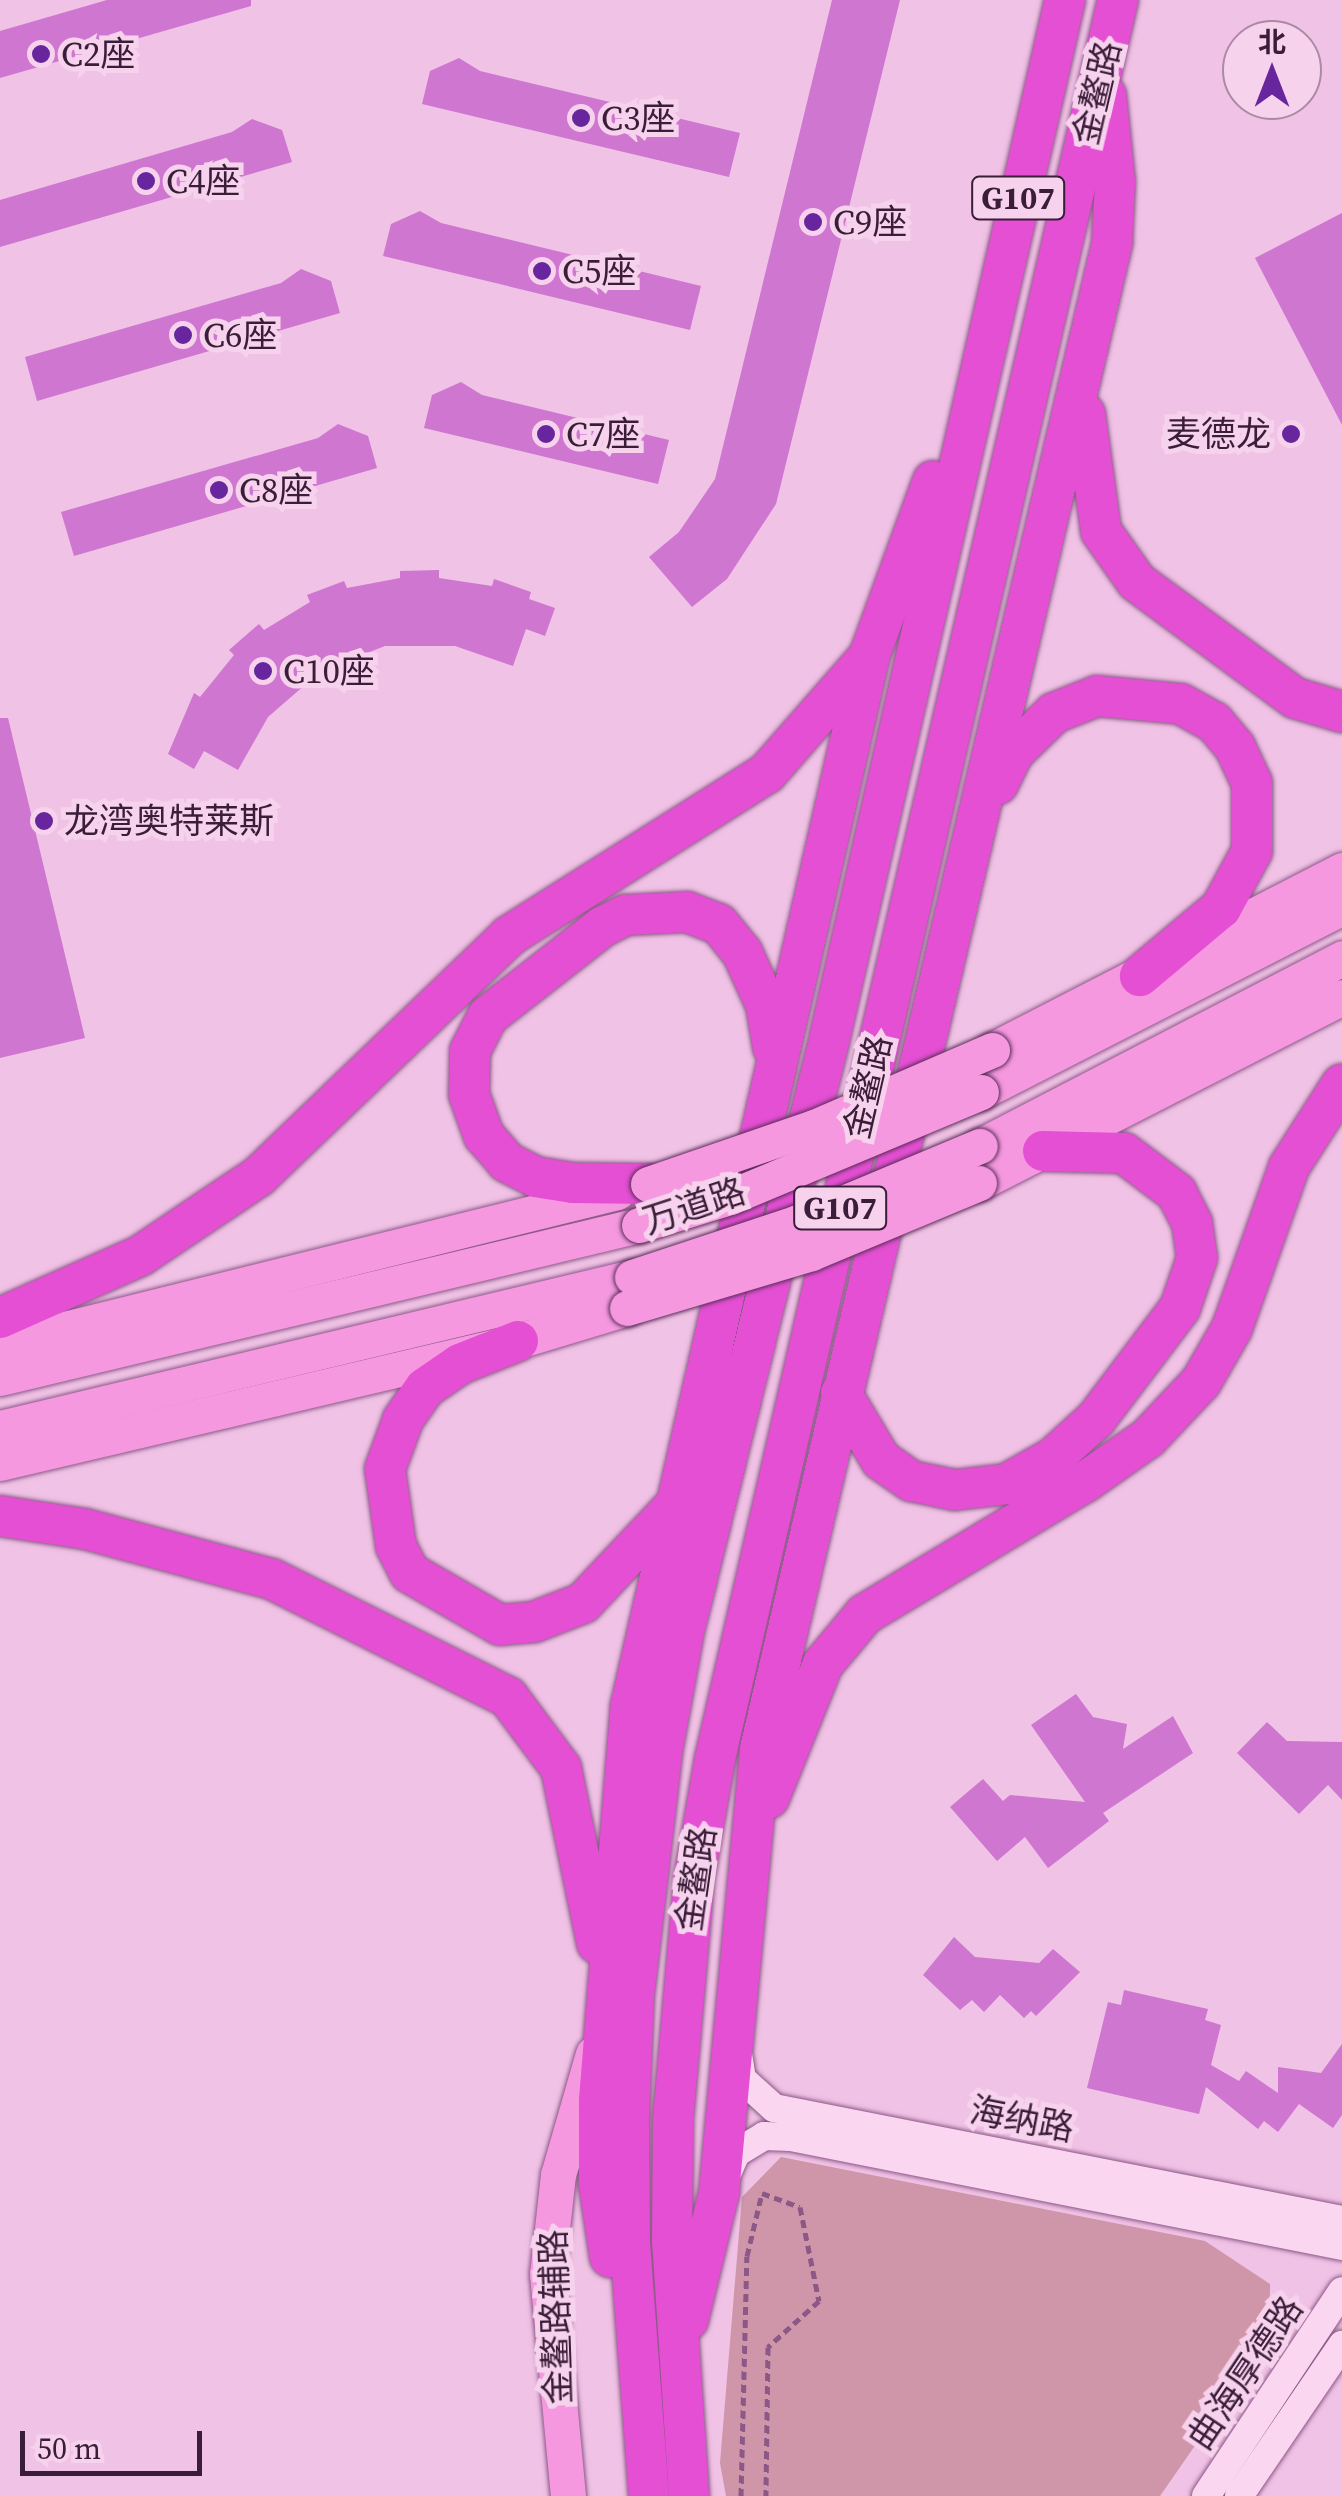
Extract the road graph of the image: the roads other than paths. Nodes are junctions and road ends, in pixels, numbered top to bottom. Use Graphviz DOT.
graph roads {
  1 [pos="1065,0"];
  2 [pos="1118,0"];
  3 [pos="1103,66"];
  4 [pos="1089,330"];
  5 [pos="971,395"];
  6 [pos="870,654"];
  7 [pos="1342,712"];
  8 [pos="974,832"];
  9 [pos="1342,870"];
  10 [pos="1342,907"];
  11 [pos="1342,958"];
  12 [pos="1140,976"];
  13 [pos="1342,997"];
  14 [pos="771,1076"];
  15 [pos="1342,1084"];
  16 [pos="1043,1152"];
  17 [pos="648,1184"];
  18 [pos="630,1293"];
  19 [pos="0,1318"];
  20 [pos="518,1340"];
  21 [pos="0,1346"];
  22 [pos="0,1378"];
  23 [pos="841,1393"];
  24 [pos="0,1428"];
  25 [pos="0,1463"];
  26 [pos="678,1502"];
  27 [pos="0,1516"];
  28 [pos="749,1848"];
  29 [pos="605,1977"];
  30 [pos="603,2025"];
  31 [pos="735,2035"];
  32 [pos="719,2193"];
  33 [pos="1342,2220"];
  34 [pos="1342,2246"];
  35 [pos="1342,2291"];
  36 [pos="1342,2346"];
  37 [pos="637,2363"];
  38 [pos="677,2363"];
  39 [pos="568,2496"];
  40 [pos="649,2496"];
  41 [pos="689,2496"];
  42 [pos="1206,2496"];
  43 [pos="1239,2496"];
  1 -- 5 [label="highway, 金鳌路 / G107"];
  2 -- 3 [label="highway, 金鳌路 / G107"];
  3 -- 4 [label="highway"];
  3 -- 38 [label="highway, 金鳌路 / G107"];
  4 -- 7 [label="highway"];
  4 -- 8 [label="highway"];
  5 -- 6 [label="highway"];
  5 -- 37 [label="highway, 金鳌路 / G107"];
  6 -- 14 [label="highway"];
  6 -- 19 [label="highway"];
  8 -- 12 [label="highway"];
  8 -- 23 [label="highway"];
  9 -- 12 [label="main road"];
  10 -- 22 [label="main road, 万道路, bridge"];
  11 -- 18 [label="main road, 万道路, bridge"];
  12 -- 17 [label="main road, bridge"];
  13 -- 16 [label="main road"];
  14 -- 17 [label="highway"];
  14 -- 26 [label="highway"];
  15 -- 28 [label="highway"];
  16 -- 18 [label="main road, bridge"];
  16 -- 23 [label="highway"];
  17 -- 21 [label="main road"];
  18 -- 20 [label="main road"];
  18 -- 24 [label="main road, 万道路"];
  20 -- 25 [label="main road"];
  20 -- 26 [label="highway"];
  23 -- 28 [label="highway"];
  26 -- 29 [label="highway"];
  27 -- 29 [label="highway"];
  28 -- 31 [label="highway"];
  29 -- 30 [label="highway"];
  30 -- 37 [label="highway"];
  30 -- 39 [label="main road, 金鳌路辅路"];
  31 -- 32 [label="highway"];
  31 -- 33 [label="street, 海纳路"];
  32 -- 34 [label="street, 海纳路"];
  32 -- 38 [label="highway"];
  35 -- 42 [label="street, 曲海厚德路"];
  36 -- 43 [label="street, 曲海厚德路"];
  37 -- 40 [label="highway, G107"];
  38 -- 41 [label="highway, G107"];
}
